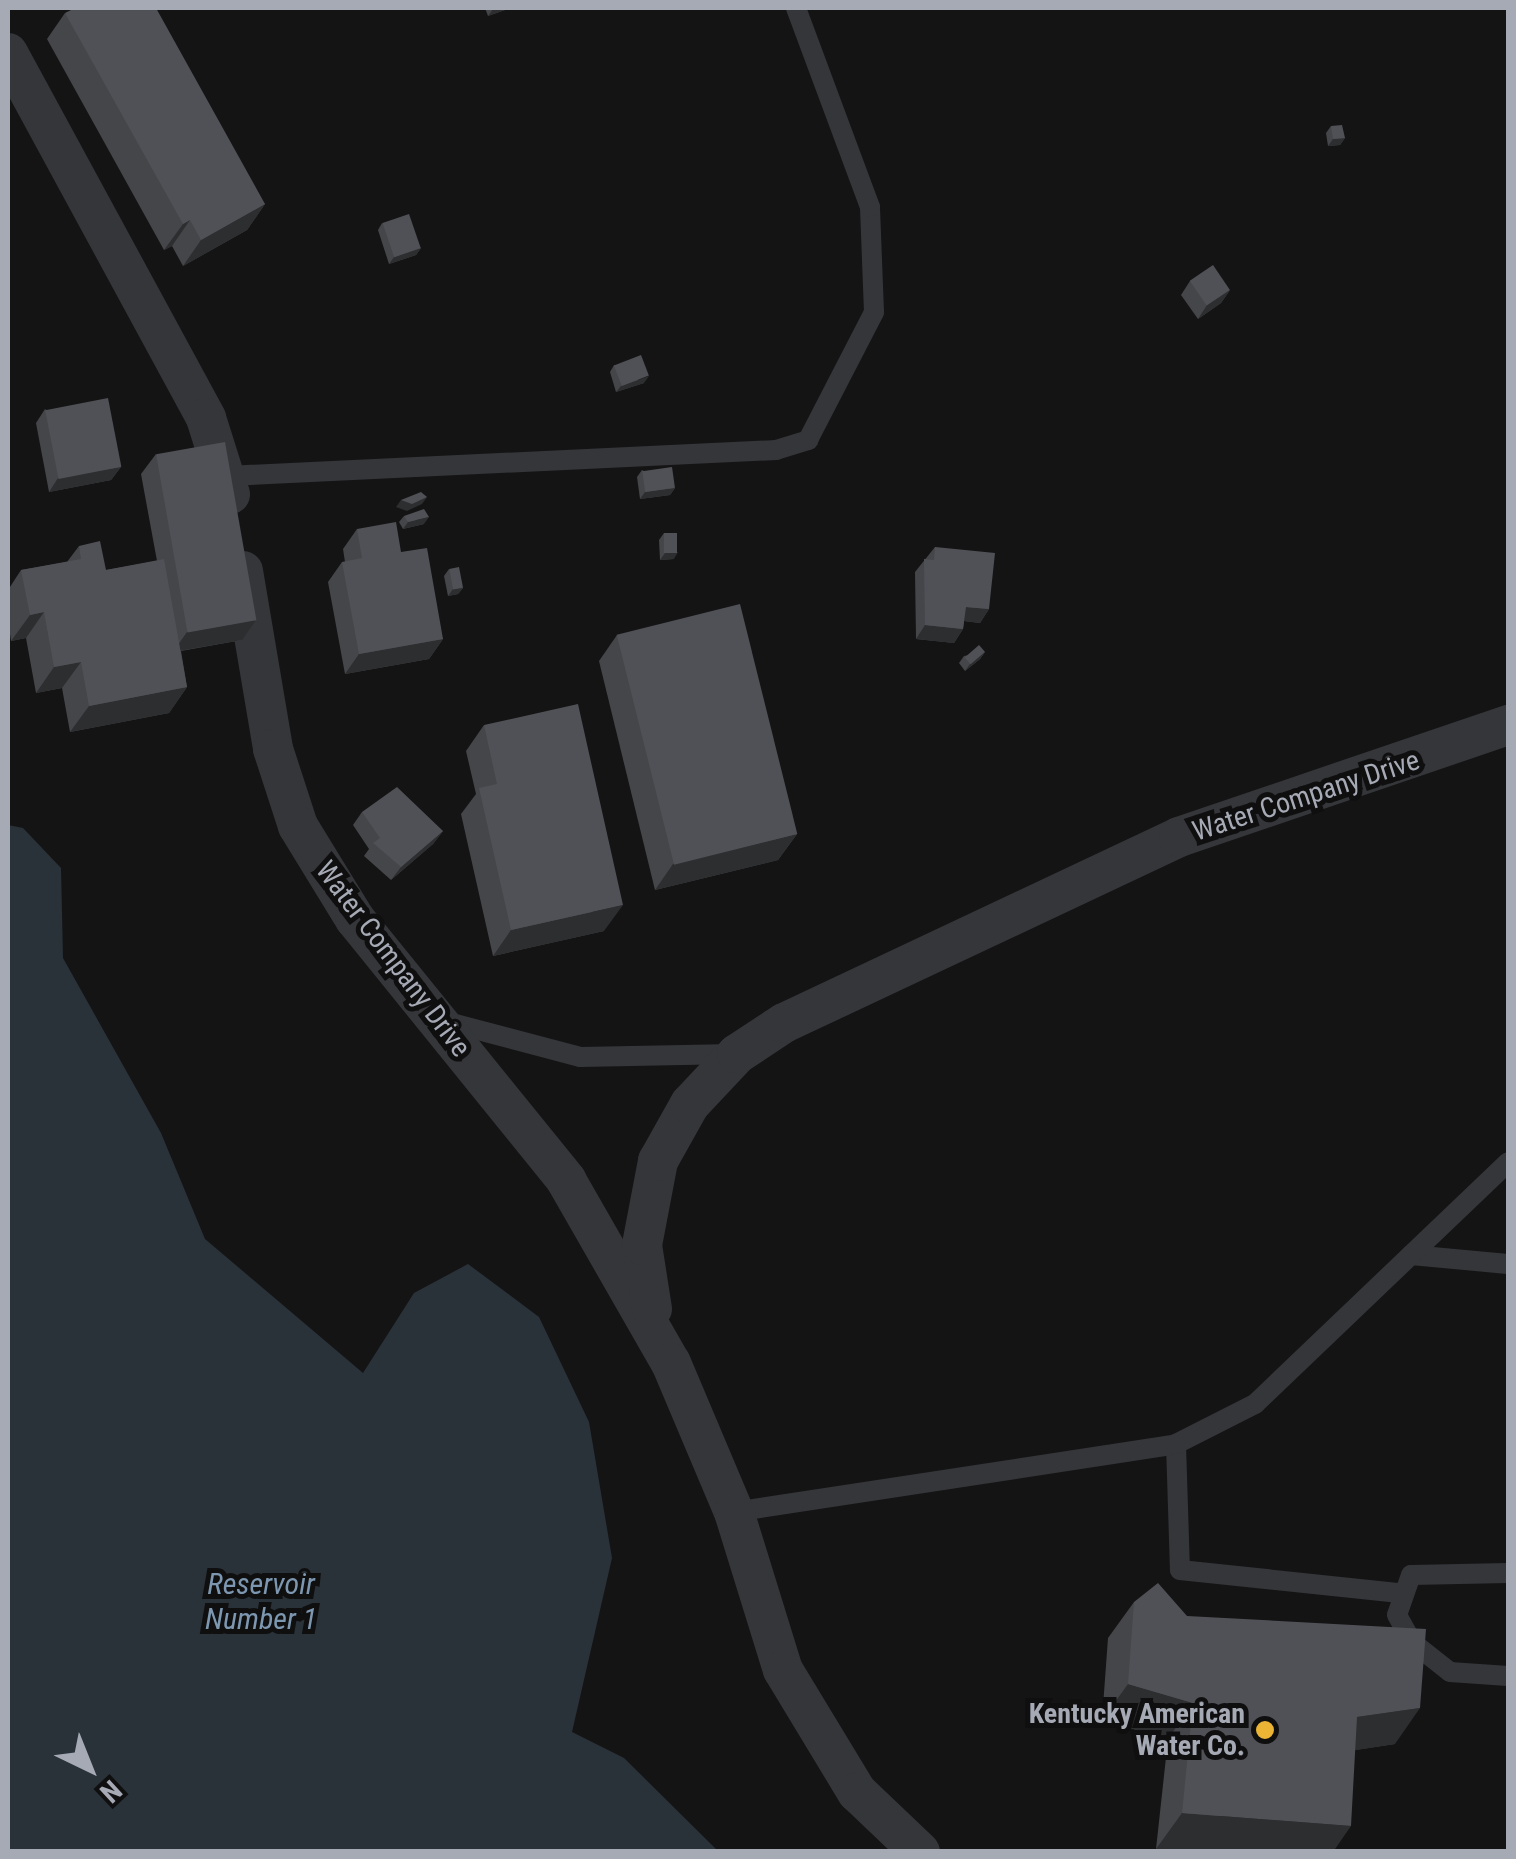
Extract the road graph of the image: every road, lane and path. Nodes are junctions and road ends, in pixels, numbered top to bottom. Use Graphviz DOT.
graph roads {
  1 [pos="796,8"];
  2 [pos="8,53"];
  3 [pos="228,476"];
  4 [pos="1505,731"];
  5 [pos="435,1018"];
  6 [pos="738,1054"];
  7 [pos="1508,1162"];
  8 [pos="1412,1254"];
  9 [pos="1508,1264"];
  10 [pos="658,1333"];
  11 [pos="1176,1444"];
  12 [pos="734,1512"];
  13 [pos="1508,1574"];
  14 [pos="1400,1593"];
  15 [pos="1508,1676"];
  16 [pos="920,1852"];
  1 -- 3 [label="lane"];
  2 -- 3 [label="street, Water Company Drive"];
  3 -- 5 [label="street, Water Company Drive"];
  4 -- 6 [label="street, Water Company Drive"];
  5 -- 6 [label="lane"];
  5 -- 10 [label="street, Water Company Drive"];
  6 -- 10 [label="street, Water Company Drive"];
  7 -- 8 [label="lane"];
  8 -- 9 [label="lane"];
  8 -- 11 [label="lane"];
  10 -- 12 [label="street, Water Company Drive"];
  11 -- 12 [label="lane"];
  11 -- 14 [label="lane"];
  12 -- 16 [label="street, Water Company Drive"];
  13 -- 14 [label="lane"];
  14 -- 15 [label="lane"];
}
